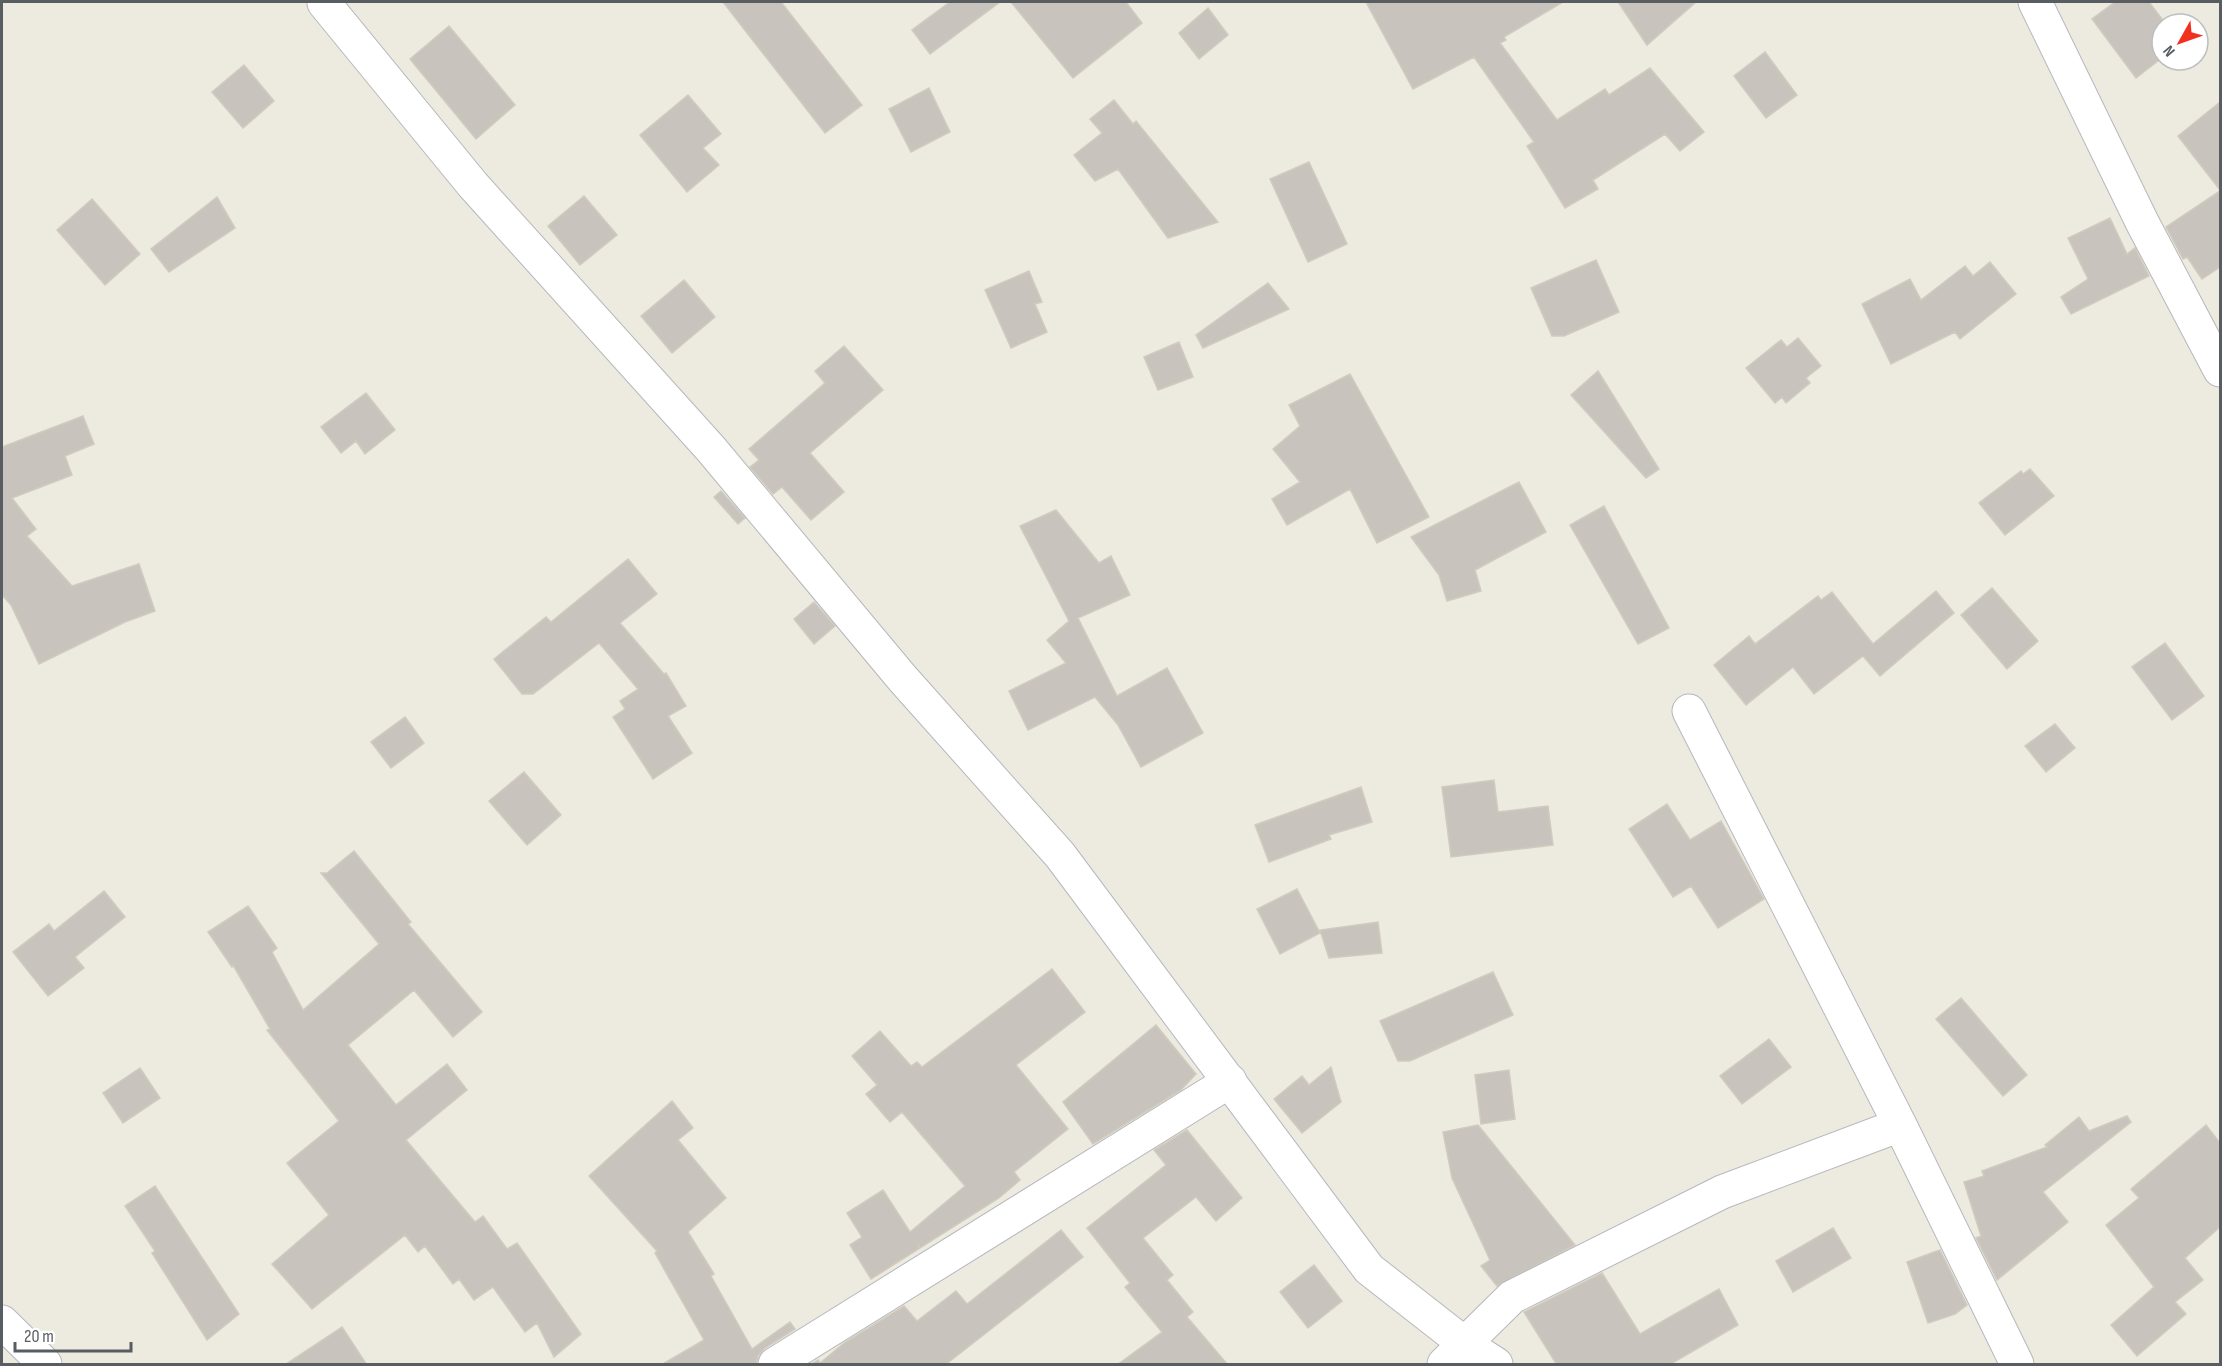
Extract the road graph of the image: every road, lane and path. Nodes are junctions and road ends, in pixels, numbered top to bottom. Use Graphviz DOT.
graph roads {
  1 [pos="2035,2"];
  2 [pos="324,3"];
  3 [pos="2220,370"];
  4 [pos="1689,711"];
  5 [pos="1230,1081"];
  6 [pos="1900,1125"];
  7 [pos="2,1322"];
  8 [pos="1454,1354"];
  9 [pos="45,1365"];
  10 [pos="776,1365"];
  11 [pos="1496,1365"];
  12 [pos="2017,1365"];
  1 -- 3 [label="street"];
  2 -- 5 [label="street"];
  4 -- 6 [label="street"];
  5 -- 8 [label="street"];
  5 -- 10 [label="street"];
  6 -- 8 [label="street"];
  6 -- 12 [label="street"];
  7 -- 9 [label="street"];
  8 -- 11 [label="street"];
}
